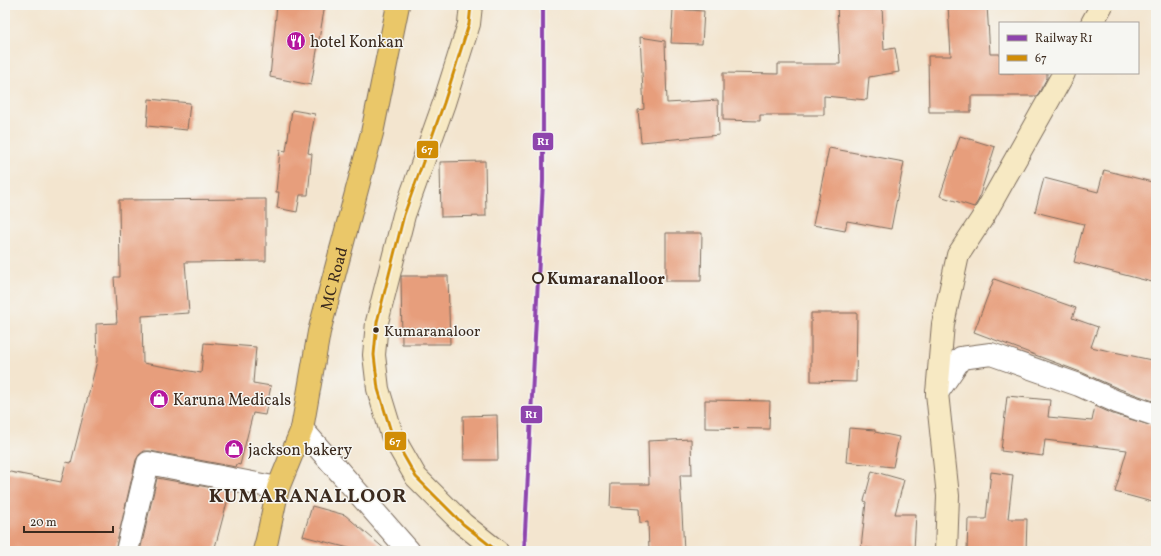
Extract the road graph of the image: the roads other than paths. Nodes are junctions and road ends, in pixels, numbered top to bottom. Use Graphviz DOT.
graph roads {
  1 [pos="398,5"];
  2 [pos="471,5"];
  3 [pos="1102,5"];
  4 [pos="1093,22"];
  5 [pos="1063,74"];
  6 [pos="937,393"];
  7 [pos="1156,415"];
  8 [pos="302,429"];
  9 [pos="278,488"];
  10 [pos="127,551"];
  11 [pos="264,551"];
  12 [pos="409,551"];
  13 [pos="497,551"];
  14 [pos="946,551"];
  1 -- 8 [label="main road, MC Road"];
  2 -- 13 [label="main road"];
  3 -- 4 [label="main road"];
  5 -- 6 [label="main road"];
  6 -- 7 [label="street"];
  6 -- 14 [label="main road"];
  8 -- 9 [label="main road, MC Road"];
  8 -- 12 [label="street"];
  9 -- 10 [label="street"];
  9 -- 11 [label="main road, MC Road"];
}
